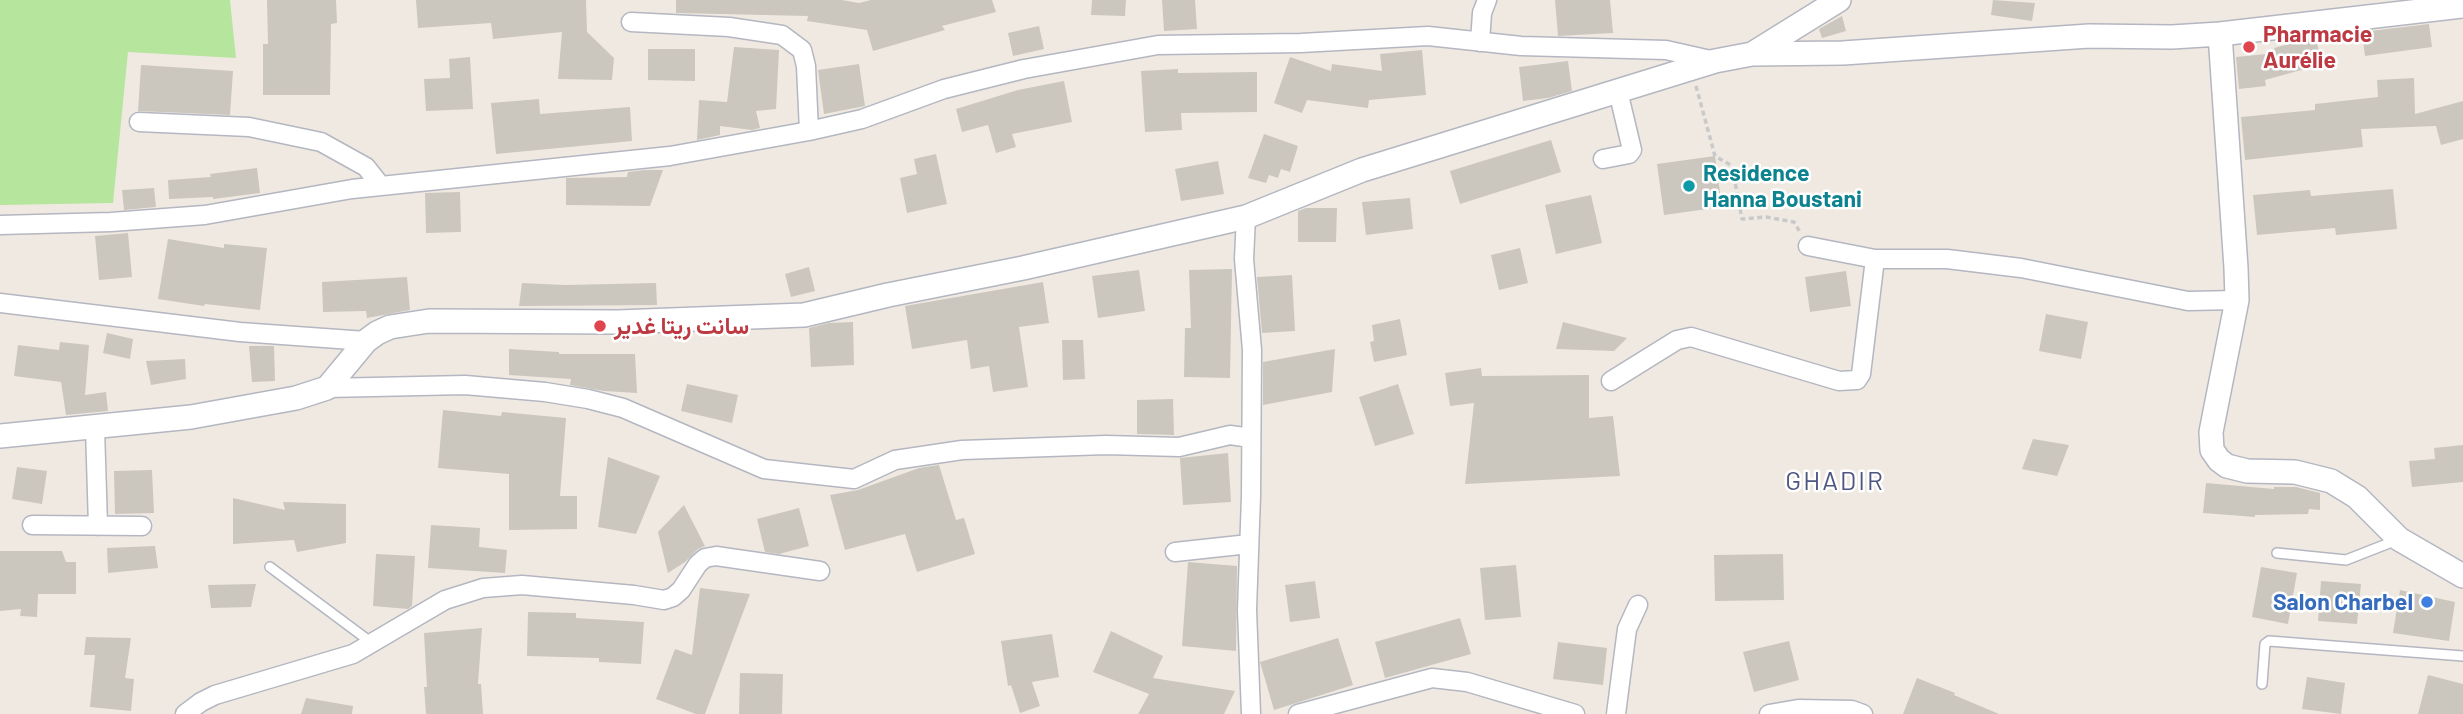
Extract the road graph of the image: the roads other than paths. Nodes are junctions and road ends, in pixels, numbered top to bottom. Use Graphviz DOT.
graph roads {
  1 [pos="1488,0"];
  2 [pos="1839,0"];
  3 [pos="2463,6"];
  4 [pos="631,22"];
  5 [pos="2220,34"];
  6 [pos="1480,42"];
  7 [pos="1752,54"];
  8 [pos="1715,61"];
  9 [pos="1618,91"];
  10 [pos="139,122"];
  11 [pos="809,131"];
  12 [pos="1603,159"];
  13 [pos="382,186"];
  14 [pos="1246,217"];
  15 [pos="0,225"];
  16 [pos="1808,246"];
  17 [pos="1875,259"];
  18 [pos="2237,300"];
  19 [pos="0,303"];
  20 [pos="366,341"];
  21 [pos="1611,381"];
  22 [pos="327,388"];
  23 [pos="95,428"];
  24 [pos="0,436"];
  25 [pos="1251,438"];
  26 [pos="32,525"];
  27 [pos="98,526"];
  28 [pos="142,526"];
  29 [pos="2399,539"];
  30 [pos="1249,544"];
  31 [pos="1175,552"];
  32 [pos="2277,553"];
  33 [pos="270,567"];
  34 [pos="820,571"];
  35 [pos="2463,576"];
  36 [pos="1638,604"];
  37 [pos="373,644"];
  38 [pos="2463,656"];
  39 [pos="2262,684"];
  40 [pos="185,714"];
  41 [pos="1251,714"];
  42 [pos="1298,714"];
  43 [pos="1575,714"];
  44 [pos="1616,714"];
  45 [pos="1769,714"];
  46 [pos="1863,714"];
  1 -- 6 [label="street"];
  2 -- 7 [label="street"];
  3 -- 5 [label="street"];
  4 -- 11 [label="street"];
  5 -- 7 [label="street"];
  5 -- 18 [label="street"];
  6 -- 8 [label="street"];
  6 -- 11 [label="street"];
  7 -- 8 [label="street"];
  8 -- 9 [label="street"];
  9 -- 12 [label="street"];
  9 -- 14 [label="street"];
  10 -- 13 [label="street"];
  11 -- 13 [label="street"];
  13 -- 15 [label="street"];
  14 -- 20 [label="street"];
  14 -- 25 [label="street"];
  16 -- 17 [label="street"];
  17 -- 18 [label="street"];
  17 -- 21 [label="street"];
  18 -- 29 [label="street"];
  19 -- 20 [label="street"];
  20 -- 22 [label="street"];
  22 -- 23 [label="street"];
  22 -- 25 [label="street"];
  23 -- 24 [label="street"];
  23 -- 27 [label="street"];
  25 -- 30 [label="street"];
  26 -- 27 [label="street"];
  27 -- 28 [label="street"];
  29 -- 32 [label="lane"];
  29 -- 35 [label="street"];
  30 -- 31 [label="street"];
  30 -- 41 [label="street"];
  33 -- 37 [label="lane"];
  34 -- 37 [label="street"];
  36 -- 44 [label="street"];
  37 -- 40 [label="street"];
  38 -- 39 [label="lane"];
  42 -- 43 [label="street"];
  45 -- 46 [label="street"];
}
